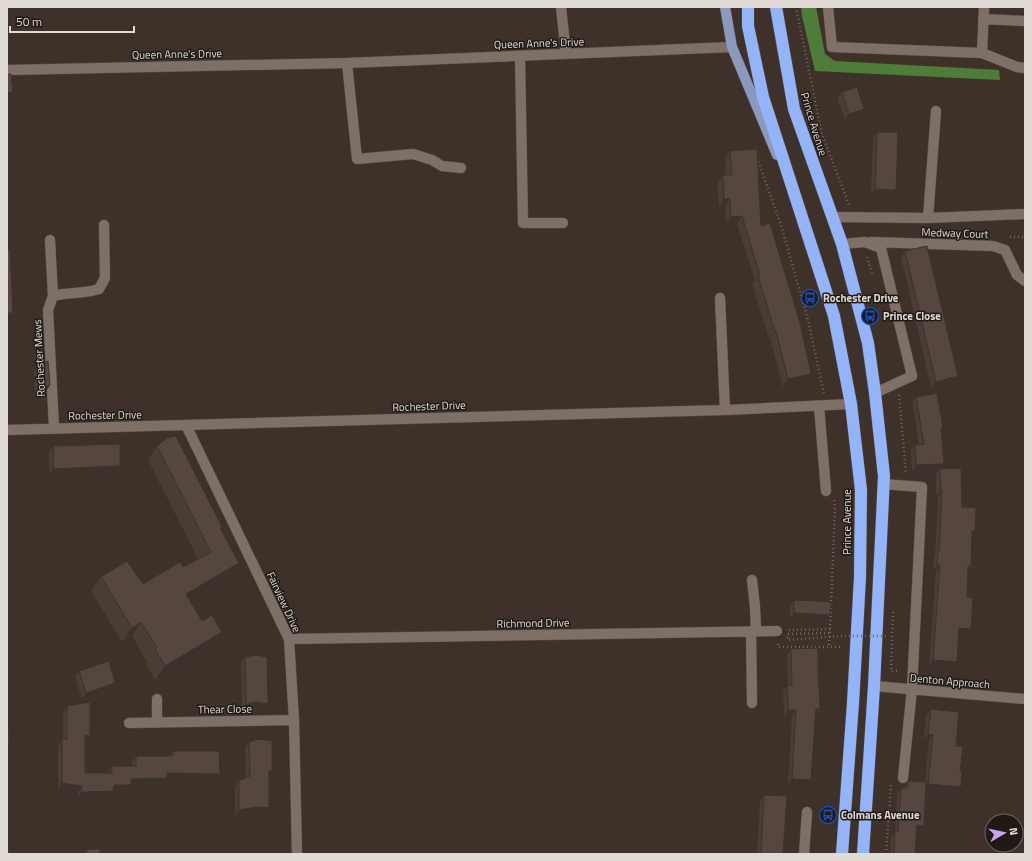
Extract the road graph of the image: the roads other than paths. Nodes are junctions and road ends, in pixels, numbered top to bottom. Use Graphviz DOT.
graph roads {
  1 [pos="561,7"];
  2 [pos="724,7"];
  3 [pos="748,7"];
  4 [pos="776,7"];
  5 [pos="828,7"];
  6 [pos="984,7"];
  7 [pos="983,19"];
  8 [pos="1025,21"];
  9 [pos="732,47"];
  10 [pos="982,53"];
  11 [pos="566,54"];
  12 [pos="520,56"];
  13 [pos="347,63"];
  14 [pos="1025,68"];
  15 [pos="7,70"];
  16 [pos="936,111"];
  17 [pos="461,168"];
  18 [pos="796,198"];
  19 [pos="1025,214"];
  20 [pos="832,217"];
  21 [pos="928,218"];
  22 [pos="563,223"];
  23 [pos="104,225"];
  24 [pos="50,240"];
  25 [pos="865,242"];
  26 [pos="842,244"];
  27 [pos="1025,281"];
  28 [pos="53,296"];
  29 [pos="720,298"];
  30 [pos="875,393"];
  31 [pos="851,404"];
  32 [pos="823,406"];
  33 [pos="725,410"];
  34 [pos="186,425"];
  35 [pos="54,428"];
  36 [pos="7,430"];
  37 [pos="883,484"];
  38 [pos="830,492"];
  39 [pos="752,580"];
  40 [pos="754,631"];
  41 [pos="777,631"];
  42 [pos="289,639"];
  43 [pos="874,686"];
  44 [pos="912,689"];
  45 [pos="156,699"];
  46 [pos="1025,699"];
  47 [pos="752,704"];
  48 [pos="294,720"];
  49 [pos="157,722"];
  50 [pos="129,723"];
  51 [pos="903,778"];
  52 [pos="807,812"];
  53 [pos="297,854"];
  54 [pos="804,854"];
  55 [pos="842,854"];
  56 [pos="863,854"];
  1 -- 11 [label="street"];
  2 -- 9 [label="main road, Prince Avenue"];
  3 -- 18 [label="highway, Prince Avenue"];
  4 -- 20 [label="highway, Prince Avenue"];
  5 -- 10 [label="street"];
  6 -- 7 [label="street"];
  7 -- 8 [label="street"];
  7 -- 10 [label="street"];
  9 -- 11 [label="street, Queen Anne's Drive"];
  9 -- 18 [label="main road, Prince Avenue"];
  10 -- 14 [label="street"];
  11 -- 12 [label="street, Queen Anne's Drive"];
  12 -- 13 [label="street, Queen Anne's Drive"];
  12 -- 22 [label="street"];
  13 -- 15 [label="street, Queen Anne's Drive"];
  13 -- 17 [label="street"];
  16 -- 21 [label="street"];
  18 -- 31 [label="highway, Prince Avenue"];
  19 -- 21 [label="street"];
  20 -- 21 [label="street"];
  20 -- 26 [label="highway, Prince Avenue"];
  23 -- 28 [label="street"];
  24 -- 28 [label="street, Rochester Mews"];
  25 -- 26 [label="street"];
  25 -- 27 [label="street, Medway Court"];
  25 -- 30 [label="street"];
  26 -- 30 [label="highway, Prince Avenue"];
  28 -- 35 [label="street, Rochester Mews"];
  29 -- 33 [label="street"];
  30 -- 37 [label="highway, Prince Avenue"];
  31 -- 32 [label="street, Rochester Drive"];
  31 -- 55 [label="highway, Prince Avenue"];
  32 -- 33 [label="street, Rochester Drive"];
  32 -- 38 [label="street"];
  33 -- 34 [label="street, Rochester Drive"];
  34 -- 35 [label="street, Rochester Drive"];
  34 -- 42 [label="street, Fairview Drive"];
  35 -- 36 [label="street, Rochester Drive"];
  37 -- 43 [label="highway, Prince Avenue"];
  37 -- 44 [label="street"];
  39 -- 40 [label="street"];
  40 -- 41 [label="street, Richmond Drive"];
  40 -- 42 [label="street, Richmond Drive"];
  40 -- 47 [label="street"];
  42 -- 48 [label="street, Fairview Drive"];
  43 -- 44 [label="street, Denton Approach"];
  43 -- 56 [label="highway, Prince Avenue"];
  44 -- 46 [label="street, Denton Approach"];
  44 -- 51 [label="street"];
  45 -- 49 [label="street"];
  48 -- 49 [label="street, Thear Close"];
  48 -- 53 [label="street, Fairview Drive"];
  49 -- 50 [label="street, Thear Close"];
  52 -- 54 [label="street"];
}
